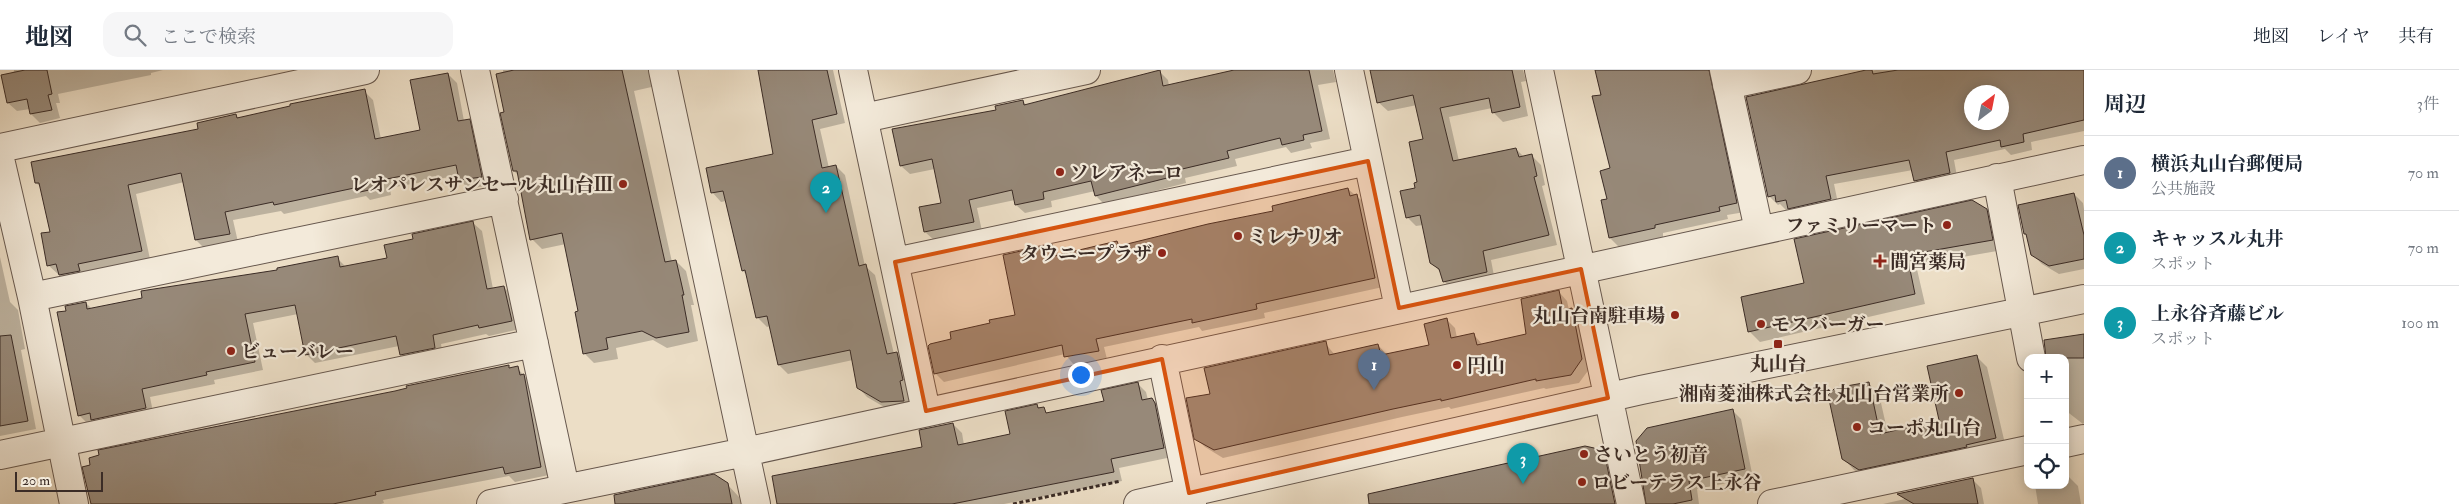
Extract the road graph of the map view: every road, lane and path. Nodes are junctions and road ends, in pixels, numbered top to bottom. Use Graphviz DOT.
graph roads {
  1 [pos="365,70"];
  2 [pos="475,70"];
  3 [pos="663,70"];
  4 [pos="853,70"];
  5 [pos="1086,70"];
  6 [pos="1349,70"];
  7 [pos="1539,70"];
  8 [pos="1797,70"];
  9 [pos="1725,77"];
  10 [pos="864,118"];
  11 [pos="0,148"];
  12 [pos="0,159"];
  13 [pos="2084,160"];
  14 [pos="1368,162"];
  15 [pos="1997,178"];
  16 [pos="504,199"];
  17 [pos="1759,230"];
  18 [pos="895,262"];
  19 [pos="1581,269"];
  20 [pos="32,297"];
  21 [pos="2084,299"];
  22 [pos="1399,308"];
  23 [pos="2022,312"];
  24 [pos="534,342"];
  25 [pos="2030,354"];
  26 [pos="1162,360"];
  27 [pos="1608,398"];
  28 [pos="926,411"];
  29 [pos="2084,439"];
  30 [pos="60,442"];
  31 [pos="2069,442"];
  32 [pos="2024,451"];
  33 [pos="745,452"];
  34 [pos="0,455"];
  35 [pos="1125,480"];
  36 [pos="565,488"];
  37 [pos="1190,499"];
  38 [pos="1815,499"];
  39 [pos="74,504"];
  40 [pos="491,504"];
  41 [pos="756,504"];
  42 [pos="1013,504"];
  43 [pos="1138,504"];
  44 [pos="1631,504"];
  45 [pos="1772,504"];
  1 -- 11 [label="street"];
  2 -- 16 [label="street"];
  3 -- 33 [label="street"];
  4 -- 10 [label="street"];
  5 -- 10 [label="street"];
  6 -- 14 [label="street"];
  7 -- 19 [label="street"];
  8 -- 9 [label="street"];
  9 -- 17 [label="street"];
  10 -- 18 [label="street"];
  12 -- 20 [label="street"];
  13 -- 15 [label="street"];
  14 -- 18 [label="street"];
  14 -- 22 [label="street"];
  15 -- 17 [label="street"];
  15 -- 23 [label="street"];
  16 -- 20 [label="street"];
  16 -- 24 [label="street"];
  17 -- 19 [label="street"];
  18 -- 28 [label="street"];
  19 -- 22 [label="street"];
  19 -- 27 [label="street"];
  20 -- 30 [label="street"];
  21 -- 23 [label="street"];
  22 -- 26 [label="street"];
  23 -- 25 [label="street"];
  23 -- 27 [label="street"];
  24 -- 30 [label="street"];
  24 -- 36 [label="street"];
  26 -- 28 [label="street"];
  26 -- 37 [label="street"];
  27 -- 37 [label="street"];
  27 -- 44 [label="street"];
  28 -- 33 [label="street"];
  29 -- 31 [label="street"];
  30 -- 34 [label="street"];
  30 -- 39 [label="street"];
  32 -- 38 [label="street"];
  33 -- 36 [label="street"];
  33 -- 41 [label="street"];
  35 -- 42 [label="path"];
  36 -- 40 [label="street"];
  37 -- 43 [label="street"];
  38 -- 45 [label="street"];
}
